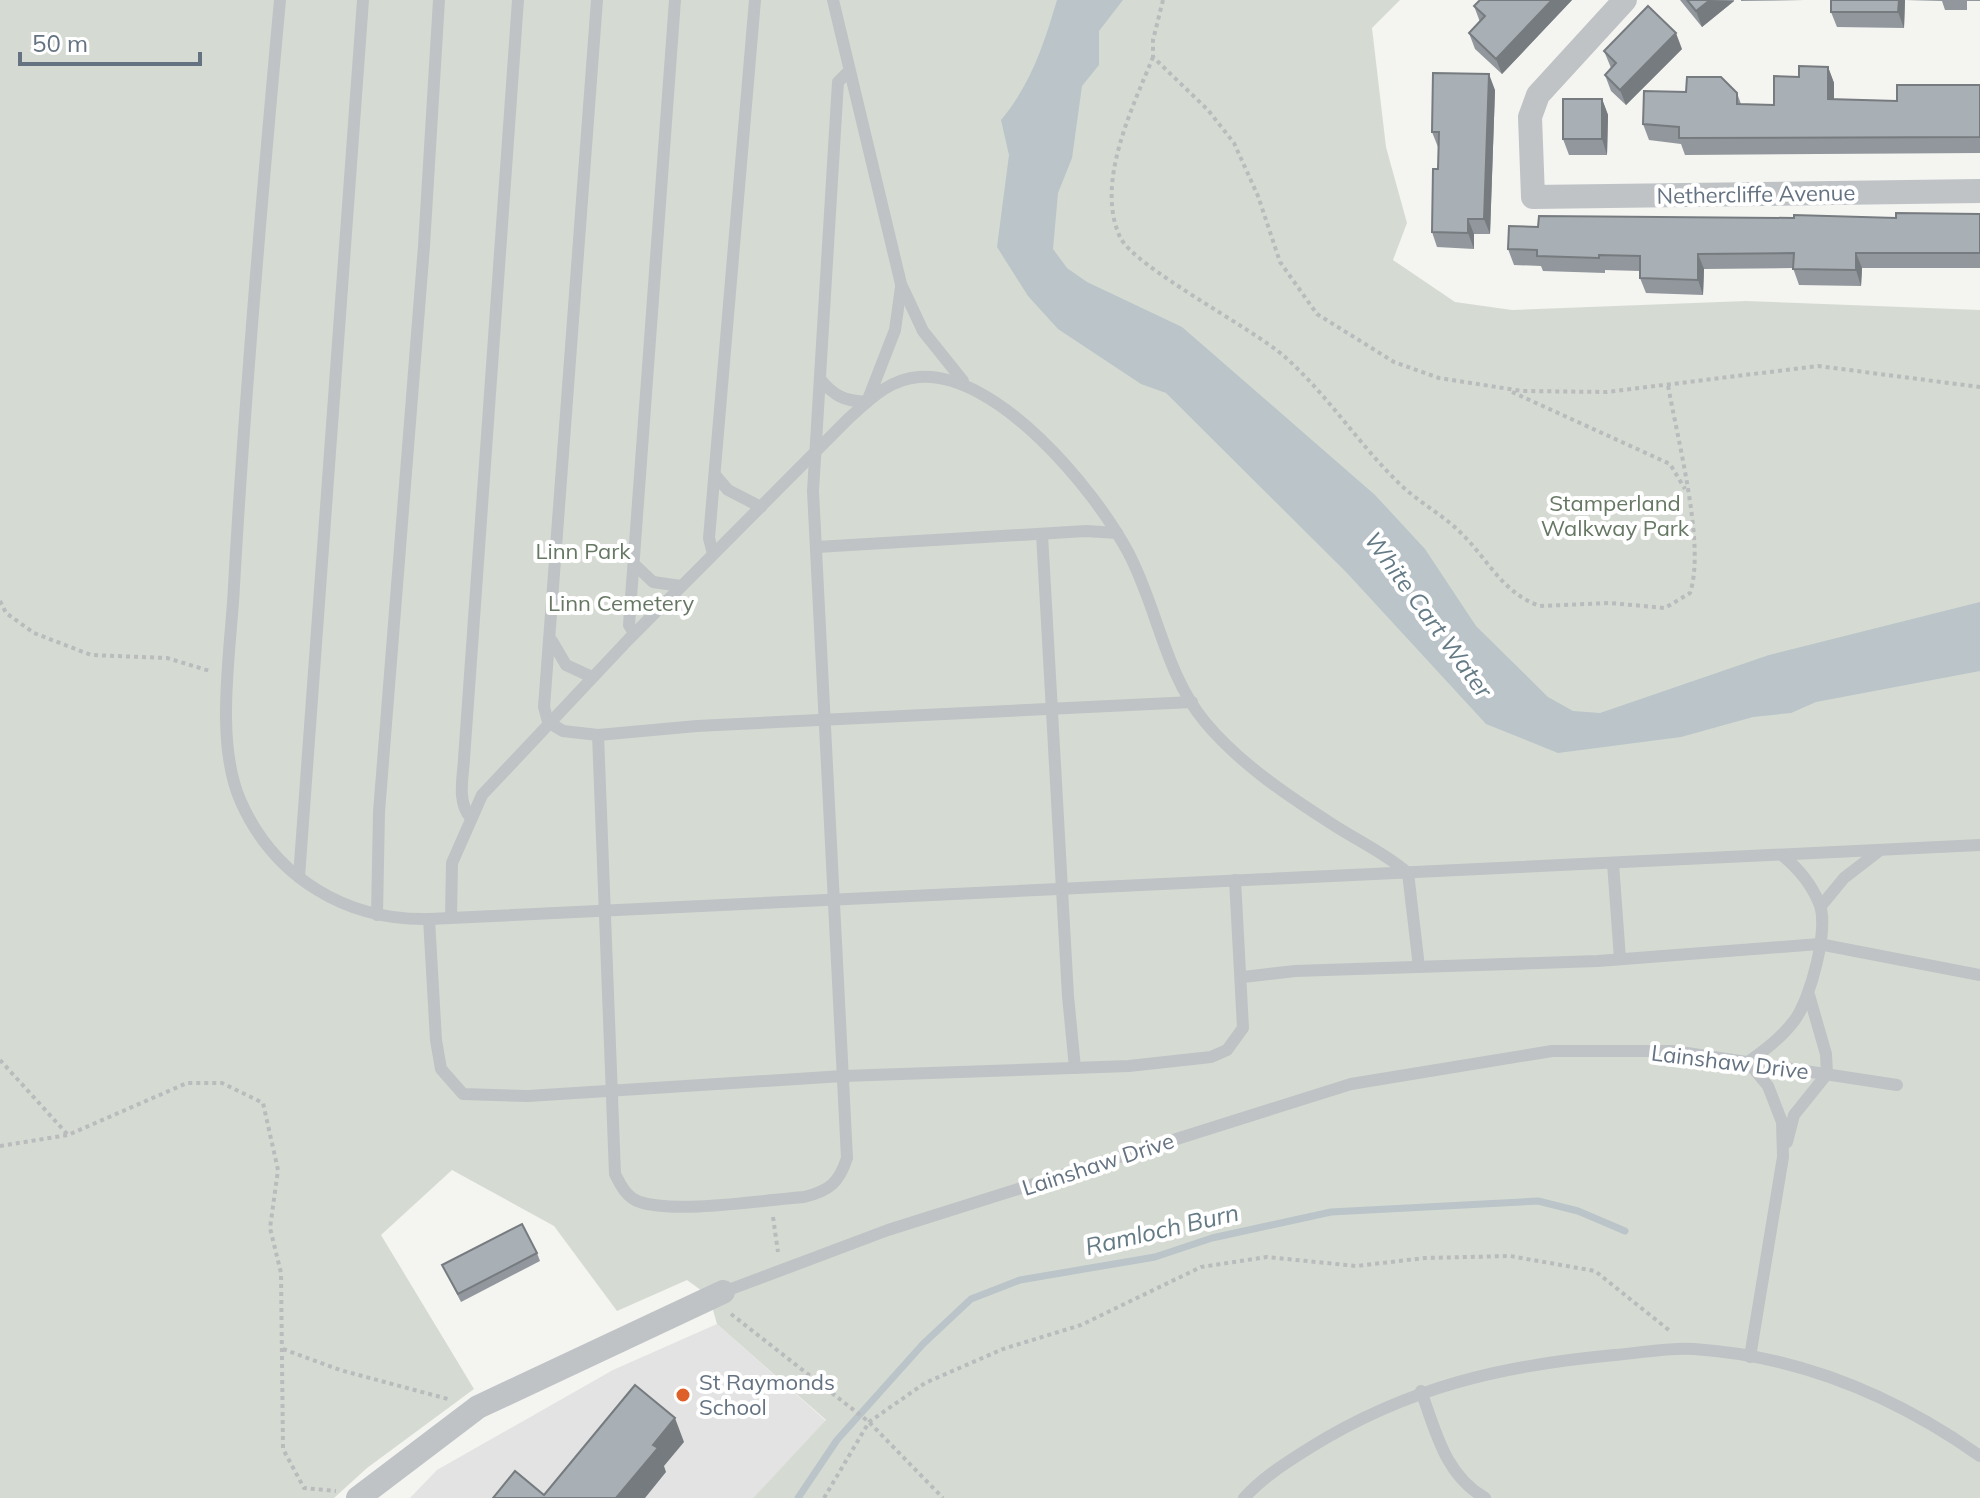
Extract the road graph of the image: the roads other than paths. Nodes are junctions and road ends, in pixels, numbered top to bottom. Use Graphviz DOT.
graph roads {
  1 [pos="280,0"];
  2 [pos="363,0"];
  3 [pos="439,0"];
  4 [pos="518,0"];
  5 [pos="597,0"];
  6 [pos="675,0"];
  7 [pos="755,0"];
  8 [pos="833,0"];
  9 [pos="1625,0"];
  10 [pos="849,71"];
  11 [pos="1980,191"];
  12 [pos="901,284"];
  13 [pos="820,379"];
  14 [pos="967,387"];
  15 [pos="867,402"];
  16 [pos="814,453"];
  17 [pos="715,475"];
  18 [pos="761,507"];
  19 [pos="1117,533"];
  20 [pos="1042,534"];
  21 [pos="817,547"];
  22 [pos="713,554"];
  23 [pos="635,565"];
  24 [pos="681,586"];
  25 [pos="634,633"];
  26 [pos="551,638"];
  27 [pos="592,677"];
  28 [pos="1192,702"];
  29 [pos="1053,709"];
  30 [pos="548,722"];
  31 [pos="825,722"];
  32 [pos="598,735"];
  33 [pos="470,817"];
  34 [pos="1980,845"];
  35 [pos="1880,850"];
  36 [pos="1782,855"];
  37 [pos="1613,863"];
  38 [pos="1408,873"];
  39 [pos="299,877"];
  40 [pos="1235,880"];
  41 [pos="1063,888"];
  42 [pos="836,898"];
  43 [pos="1821,906"];
  44 [pos="605,911"];
  45 [pos="377,915"];
  46 [pos="451,918"];
  47 [pos="429,919"];
  48 [pos="1819,944"];
  49 [pos="1620,959"];
  50 [pos="1419,967"];
  51 [pos="1980,975"];
  52 [pos="1243,977"];
  53 [pos="1809,995"];
  54 [pos="1748,1062"];
  55 [pos="1075,1068"];
  56 [pos="1827,1074"];
  57 [pos="843,1076"];
  58 [pos="1897,1085"];
  59 [pos="611,1089"];
  60 [pos="1783,1157"];
  61 [pos="717,1295"];
  62 [pos="1750,1357"];
  63 [pos="1421,1391"];
  64 [pos="1980,1456"];
  65 [pos="360,1496"];
  66 [pos="1244,1498"];
  67 [pos="1485,1498"];
  1 -- 39 [label="lane"];
  2 -- 39 [label="lane"];
  3 -- 45 [label="lane"];
  4 -- 33 [label="lane"];
  5 -- 26 [label="lane"];
  6 -- 23 [label="lane"];
  7 -- 17 [label="lane"];
  8 -- 10 [label="lane"];
  9 -- 11 [label="street, Nethercliffe Avenue"];
  10 -- 12 [label="lane"];
  10 -- 13 [label="lane"];
  12 -- 14 [label="lane"];
  12 -- 15 [label="lane"];
  13 -- 15 [label="lane"];
  13 -- 16 [label="lane"];
  14 -- 15 [label="lane"];
  14 -- 19 [label="lane"];
  15 -- 16 [label="lane"];
  16 -- 18 [label="lane"];
  16 -- 21 [label="lane"];
  17 -- 18 [label="lane"];
  17 -- 22 [label="lane"];
  18 -- 22 [label="lane"];
  19 -- 20 [label="lane"];
  19 -- 28 [label="lane"];
  20 -- 21 [label="lane"];
  20 -- 29 [label="lane"];
  21 -- 31 [label="lane"];
  22 -- 24 [label="lane"];
  23 -- 24 [label="lane"];
  23 -- 25 [label="lane"];
  24 -- 25 [label="lane"];
  25 -- 27 [label="lane"];
  26 -- 27 [label="lane"];
  26 -- 30 [label="lane"];
  27 -- 30 [label="lane"];
  28 -- 29 [label="lane"];
  28 -- 38 [label="lane"];
  29 -- 31 [label="lane"];
  29 -- 41 [label="lane"];
  30 -- 32 [label="lane"];
  30 -- 33 [label="lane"];
  31 -- 32 [label="lane"];
  31 -- 42 [label="lane"];
  32 -- 44 [label="lane"];
  33 -- 46 [label="lane"];
  34 -- 35 [label="lane"];
  35 -- 36 [label="lane"];
  35 -- 43 [label="lane"];
  36 -- 37 [label="lane"];
  36 -- 43 [label="lane"];
  37 -- 38 [label="lane"];
  37 -- 49 [label="lane"];
  38 -- 40 [label="lane"];
  38 -- 50 [label="lane"];
  39 -- 45 [label="lane"];
  40 -- 41 [label="lane"];
  40 -- 52 [label="lane"];
  41 -- 42 [label="lane"];
  41 -- 55 [label="lane"];
  42 -- 44 [label="lane"];
  42 -- 57 [label="lane"];
  43 -- 48 [label="lane"];
  44 -- 46 [label="lane"];
  44 -- 59 [label="lane"];
  45 -- 47 [label="lane"];
  46 -- 47 [label="lane"];
  47 -- 59 [label="lane"];
  48 -- 49 [label="lane"];
  48 -- 51 [label="lane"];
  48 -- 53 [label="lane"];
  49 -- 50 [label="lane"];
  50 -- 52 [label="lane"];
  52 -- 55 [label="lane"];
  53 -- 54 [label="lane"];
  53 -- 56 [label="lane"];
  54 -- 56 [label="lane, Lainshaw Drive"];
  54 -- 60 [label="lane"];
  54 -- 61 [label="lane, Lainshaw Drive"];
  55 -- 57 [label="lane"];
  56 -- 58 [label="lane, Lainshaw Drive"];
  56 -- 60 [label="lane"];
  57 -- 59 [label="lane"];
  57 -- 59 [label="lane"];
  60 -- 62 [label="lane"];
  61 -- 65 [label="street, Lainshaw Drive"];
  62 -- 63 [label="lane"];
  62 -- 64 [label="lane"];
  63 -- 66 [label="lane"];
  63 -- 67 [label="lane"];
}
